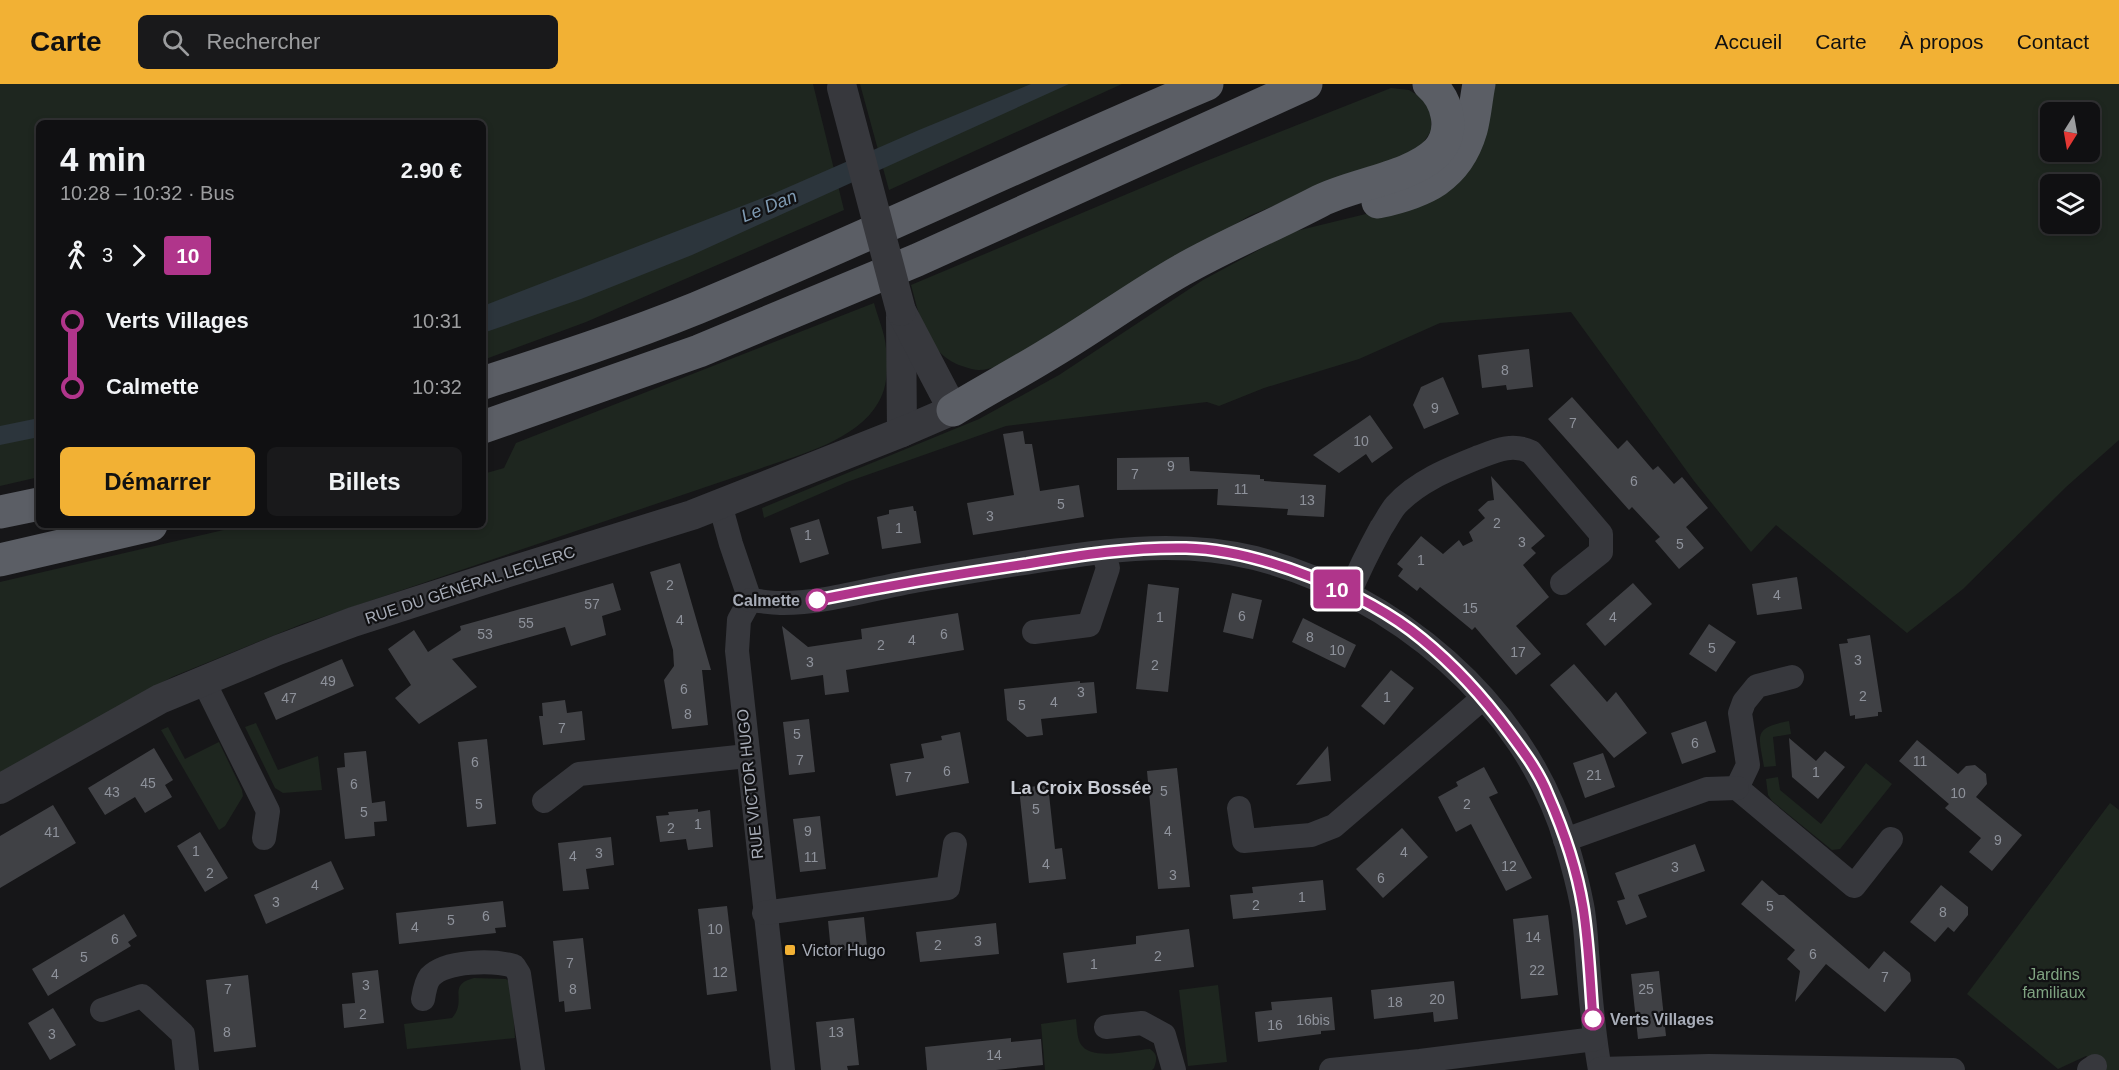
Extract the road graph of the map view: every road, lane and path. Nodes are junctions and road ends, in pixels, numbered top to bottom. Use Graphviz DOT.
graph roads {
  1 [pos="1177,84"];
  2 [pos="1207,84"];
  3 [pos="1306,84"];
  4 [pos="1429,84"];
  5 [pos="1479,84"];
  6 [pos="841,86"];
  7 [pos="1089,134"];
  8 [pos="1285,219"];
  9 [pos="901,312"];
  10 [pos="486,382"];
  11 [pos="953,410"];
  12 [pos="486,426"];
  13 [pos="902,432"];
  14 [pos="720,504"];
  15 [pos="36,505"];
  16 [pos="0,512"];
  17 [pos="138,528"];
  18 [pos="1103,552"];
  19 [pos="0,560"];
  20 [pos="1562,583"];
  21 [pos="1348,594"];
  22 [pos="750,600"];
  23 [pos="1034,632"];
  24 [pos="1792,677"];
  25 [pos="203,680"];
  26 [pos="1483,698"];
  27 [pos="747,756"];
  28 [pos="1737,788"];
  29 [pos="0,789"];
  30 [pos="544,801"];
  31 [pos="1239,808"];
  32 [pos="264,838"];
  33 [pos="1891,839"];
  34 [pos="1565,840"];
  35 [pos="954,844"];
  36 [pos="764,913"];
  37 [pos="423,999"];
  38 [pos="102,1010"];
  39 [pos="1106,1027"];
  40 [pos="1595,1039"];
  41 [pos="187,1068"];
  42 [pos="533,1070"];
  43 [pos="783,1070"];
  44 [pos="1174,1070"];
  45 [pos="1331,1070"];
  46 [pos="1600,1070"];
  47 [pos="1953,1070"];
  1 -- 7 [label="highway"];
  2 -- 7 [label="highway"];
  3 -- 12 [label="highway"];
  4 -- 8 [label="highway"];
  5 -- 8 [label="highway"];
  6 -- 9 [label="street, bridge"];
  7 -- 10 [label="highway"];
  8 -- 11 [label="highway"];
  9 -- 11 [label="street"];
  9 -- 13 [label="street"];
  11 -- 13 [label="street, RUE DU GÉNÉRAL LECLERC"];
  13 -- 14 [label="street, RUE DU GÉNÉRAL LECLERC"];
  14 -- 22 [label="street"];
  14 -- 25 [label="street, RUE DU GÉNÉRAL LECLERC"];
  15 -- 16 [label="highway"];
  17 -- 19 [label="highway"];
  18 -- 21 [label="street"];
  18 -- 22 [label="street"];
  18 -- 23 [label="street"];
  20 -- 21 [label="street"];
  21 -- 26 [label="street"];
  22 -- 27 [label="street, RUE VICTOR HUGO"];
  24 -- 28 [label="street"];
  25 -- 29 [label="street, RUE DU GÉNÉRAL LECLERC"];
  25 -- 32 [label="street"];
  26 -- 31 [label="street"];
  26 -- 34 [label="street"];
  27 -- 30 [label="street"];
  27 -- 36 [label="street, RUE VICTOR HUGO"];
  28 -- 33 [label="street"];
  28 -- 34 [label="street"];
  34 -- 40 [label="street"];
  35 -- 36 [label="street"];
  36 -- 43 [label="street, RUE VICTOR HUGO"];
  37 -- 42 [label="street"];
  38 -- 41 [label="street"];
  39 -- 44 [label="street"];
  40 -- 45 [label="street"];
  40 -- 46 [label="street"];
  46 -- 47 [label="street"];
}
